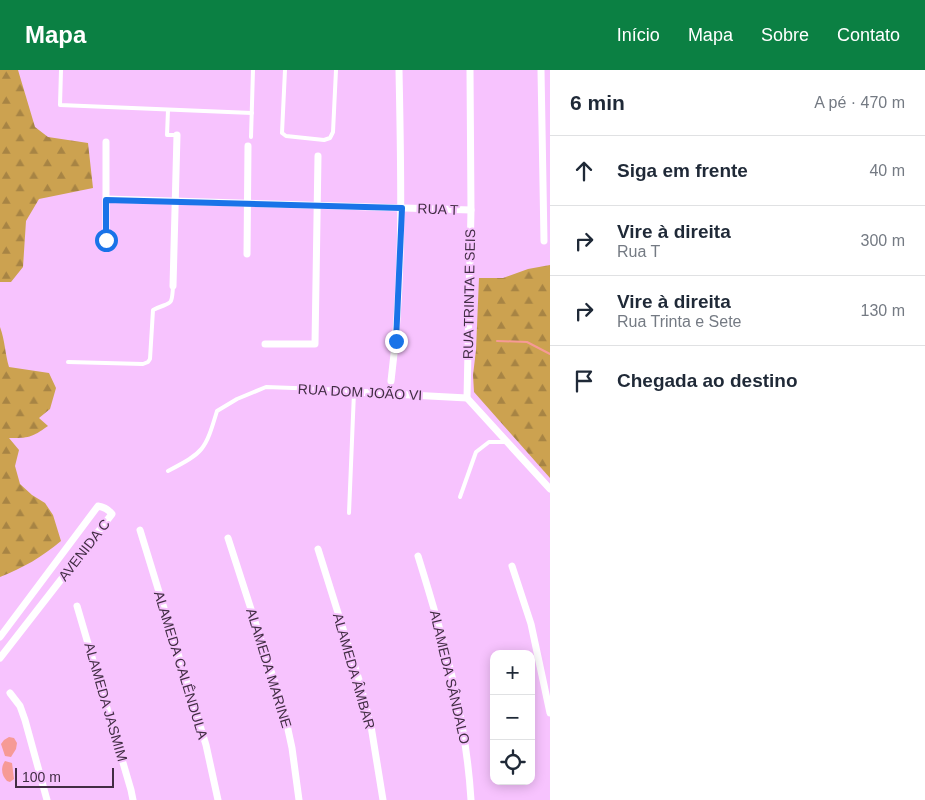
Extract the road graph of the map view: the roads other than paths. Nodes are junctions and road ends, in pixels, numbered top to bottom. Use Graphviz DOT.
graph roads {
  1 [pos="61,70"];
  2 [pos="253,70"];
  3 [pos="285,70"];
  4 [pos="336,70"];
  5 [pos="399,70"];
  6 [pos="470,70"];
  7 [pos="541,70"];
  8 [pos="168,110"];
  9 [pos="252,113"];
  10 [pos="177,135"];
  11 [pos="251,137"];
  12 [pos="106,142"];
  13 [pos="248,146"];
  14 [pos="318,156"];
  15 [pos="106,200"];
  16 [pos="175,202"];
  17 [pos="248,204"];
  18 [pos="317,206"];
  19 [pos="402,208"];
  20 [pos="471,210"];
  21 [pos="106,240"];
  22 [pos="544,241"];
  23 [pos="247,254"];
  24 [pos="173,286"];
  25 [pos="265,344"];
  26 [pos="68,362"];
  27 [pos="392,381"];
  28 [pos="351,391"];
  29 [pos="467,398"];
  30 [pos="507,442"];
  31 [pos="168,471"];
  32 [pos="550,489"];
  33 [pos="460,497"];
  34 [pos="349,513"];
  35 [pos="140,530"];
  36 [pos="228,538"];
  37 [pos="318,549"];
  38 [pos="418,556"];
  39 [pos="512,566"];
  40 [pos="76,606"];
  41 [pos="0,637"];
  42 [pos="0,658"];
  43 [pos="10,693"];
  44 [pos="550,713"];
  45 [pos="382,798"];
  46 [pos="48,800"];
  47 [pos="132,800"];
  48 [pos="218,800"];
  49 [pos="299,800"];
  50 [pos="471,800"];
  1 -- 8 [label="lane"];
  2 -- 9 [label="lane"];
  3 -- 4 [label="lane"];
  5 -- 19 [label="street"];
  6 -- 20 [label="street, RUA TRINTA E SEIS"];
  7 -- 22 [label="street"];
  8 -- 9 [label="lane"];
  8 -- 10 [label="lane"];
  9 -- 11 [label="lane"];
  10 -- 16 [label="street"];
  12 -- 15 [label="street"];
  13 -- 17 [label="street"];
  14 -- 18 [label="street"];
  15 -- 16 [label="street, RUA T"];
  15 -- 21 [label="street"];
  16 -- 17 [label="street, RUA T"];
  16 -- 24 [label="street"];
  17 -- 18 [label="street, RUA T"];
  17 -- 23 [label="street"];
  18 -- 19 [label="street, RUA T"];
  18 -- 25 [label="street"];
  19 -- 20 [label="street, RUA T"];
  19 -- 27 [label="street"];
  20 -- 29 [label="street, RUA TRINTA E SEIS"];
  24 -- 26 [label="lane"];
  28 -- 29 [label="street, RUA DOM JOÃO VI"];
  28 -- 31 [label="lane, RUA DOM JOÃO VI"];
  28 -- 34 [label="lane"];
  29 -- 30 [label="street"];
  30 -- 32 [label="street"];
  30 -- 33 [label="lane"];
  35 -- 48 [label="street, ALAMEDA CALÊNDULA"];
  36 -- 49 [label="street, ALAMEDA MARINE"];
  37 -- 45 [label="street, ALAMEDA ÂMBAR"];
  38 -- 50 [label="street, ALAMEDA SÂNDALO"];
  39 -- 44 [label="street"];
  40 -- 47 [label="street, ALAMEDA JASMIM"];
  41 -- 42 [label="street, AVENIDA C"];
  43 -- 46 [label="street"];
}
